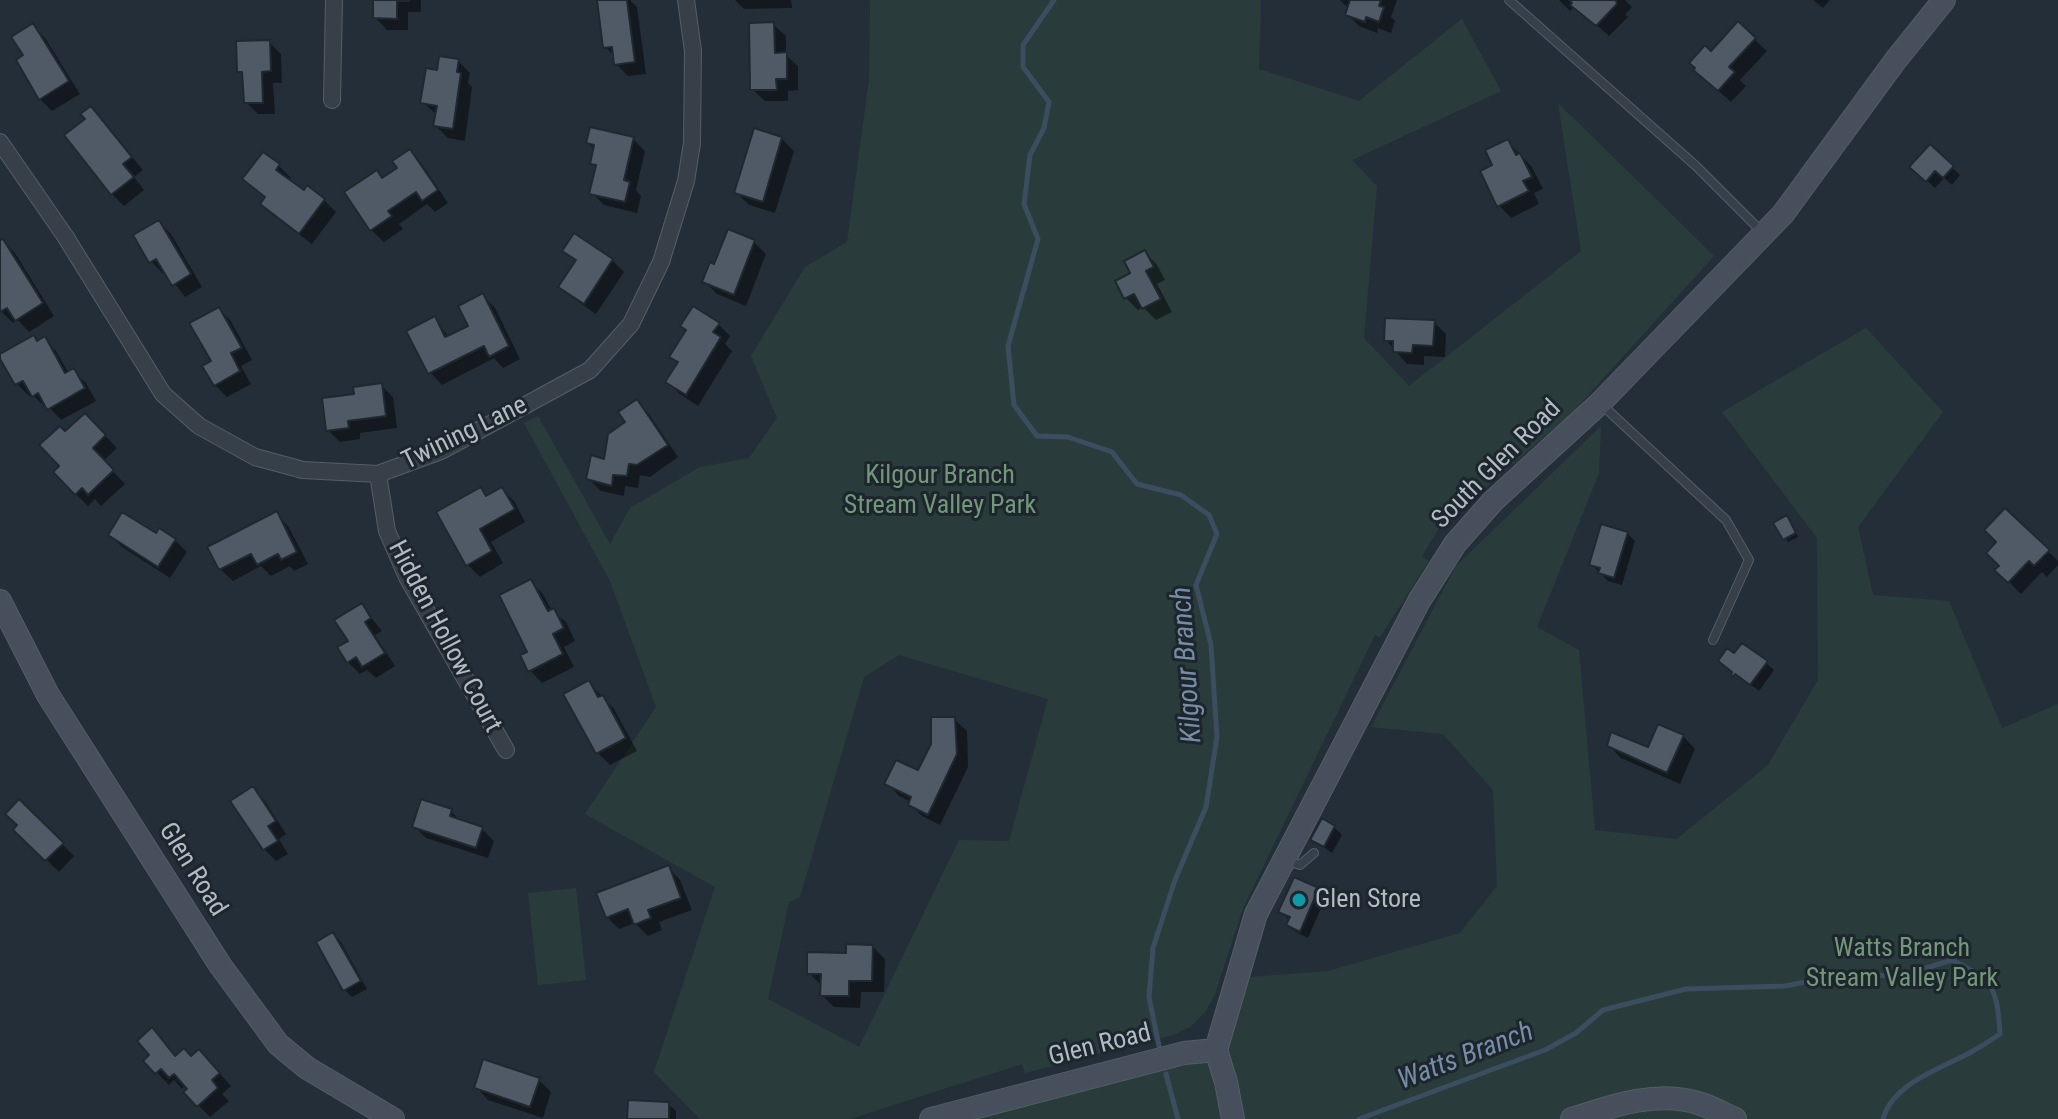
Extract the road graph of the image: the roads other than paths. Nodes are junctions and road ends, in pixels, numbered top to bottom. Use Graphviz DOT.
graph roads {
  1 [pos="334,0"];
  2 [pos="686,0"];
  3 [pos="1509,0"];
  4 [pos="1944,0"];
  5 [pos="332,100"];
  6 [pos="0,142"];
  7 [pos="1764,233"];
  8 [pos="1600,403"];
  9 [pos="378,474"];
  10 [pos="0,601"];
  11 [pos="1713,640"];
  12 [pos="506,750"];
  13 [pos="1314,853"];
  14 [pos="1284,860"];
  15 [pos="1216,1050"];
  16 [pos="393,1119"];
  17 [pos="931,1119"];
  18 [pos="1233,1119"];
  19 [pos="1572,1119"];
  20 [pos="1735,1119"];
  1 -- 5 [label="street"];
  2 -- 9 [label="street, Twining Lane"];
  3 -- 7 [label="lane"];
  4 -- 7 [label="main road, South Glen Road"];
  6 -- 9 [label="street, Twining Lane"];
  7 -- 8 [label="main road, South Glen Road"];
  8 -- 11 [label="lane"];
  8 -- 14 [label="main road, South Glen Road"];
  9 -- 12 [label="street, Hidden Hollow Court"];
  10 -- 16 [label="main road, Glen Road"];
  13 -- 14 [label="lane"];
  14 -- 15 [label="main road, South Glen Road"];
  15 -- 17 [label="main road, Glen Road"];
  15 -- 18 [label="main road"];
  19 -- 20 [label="main road"];
}
